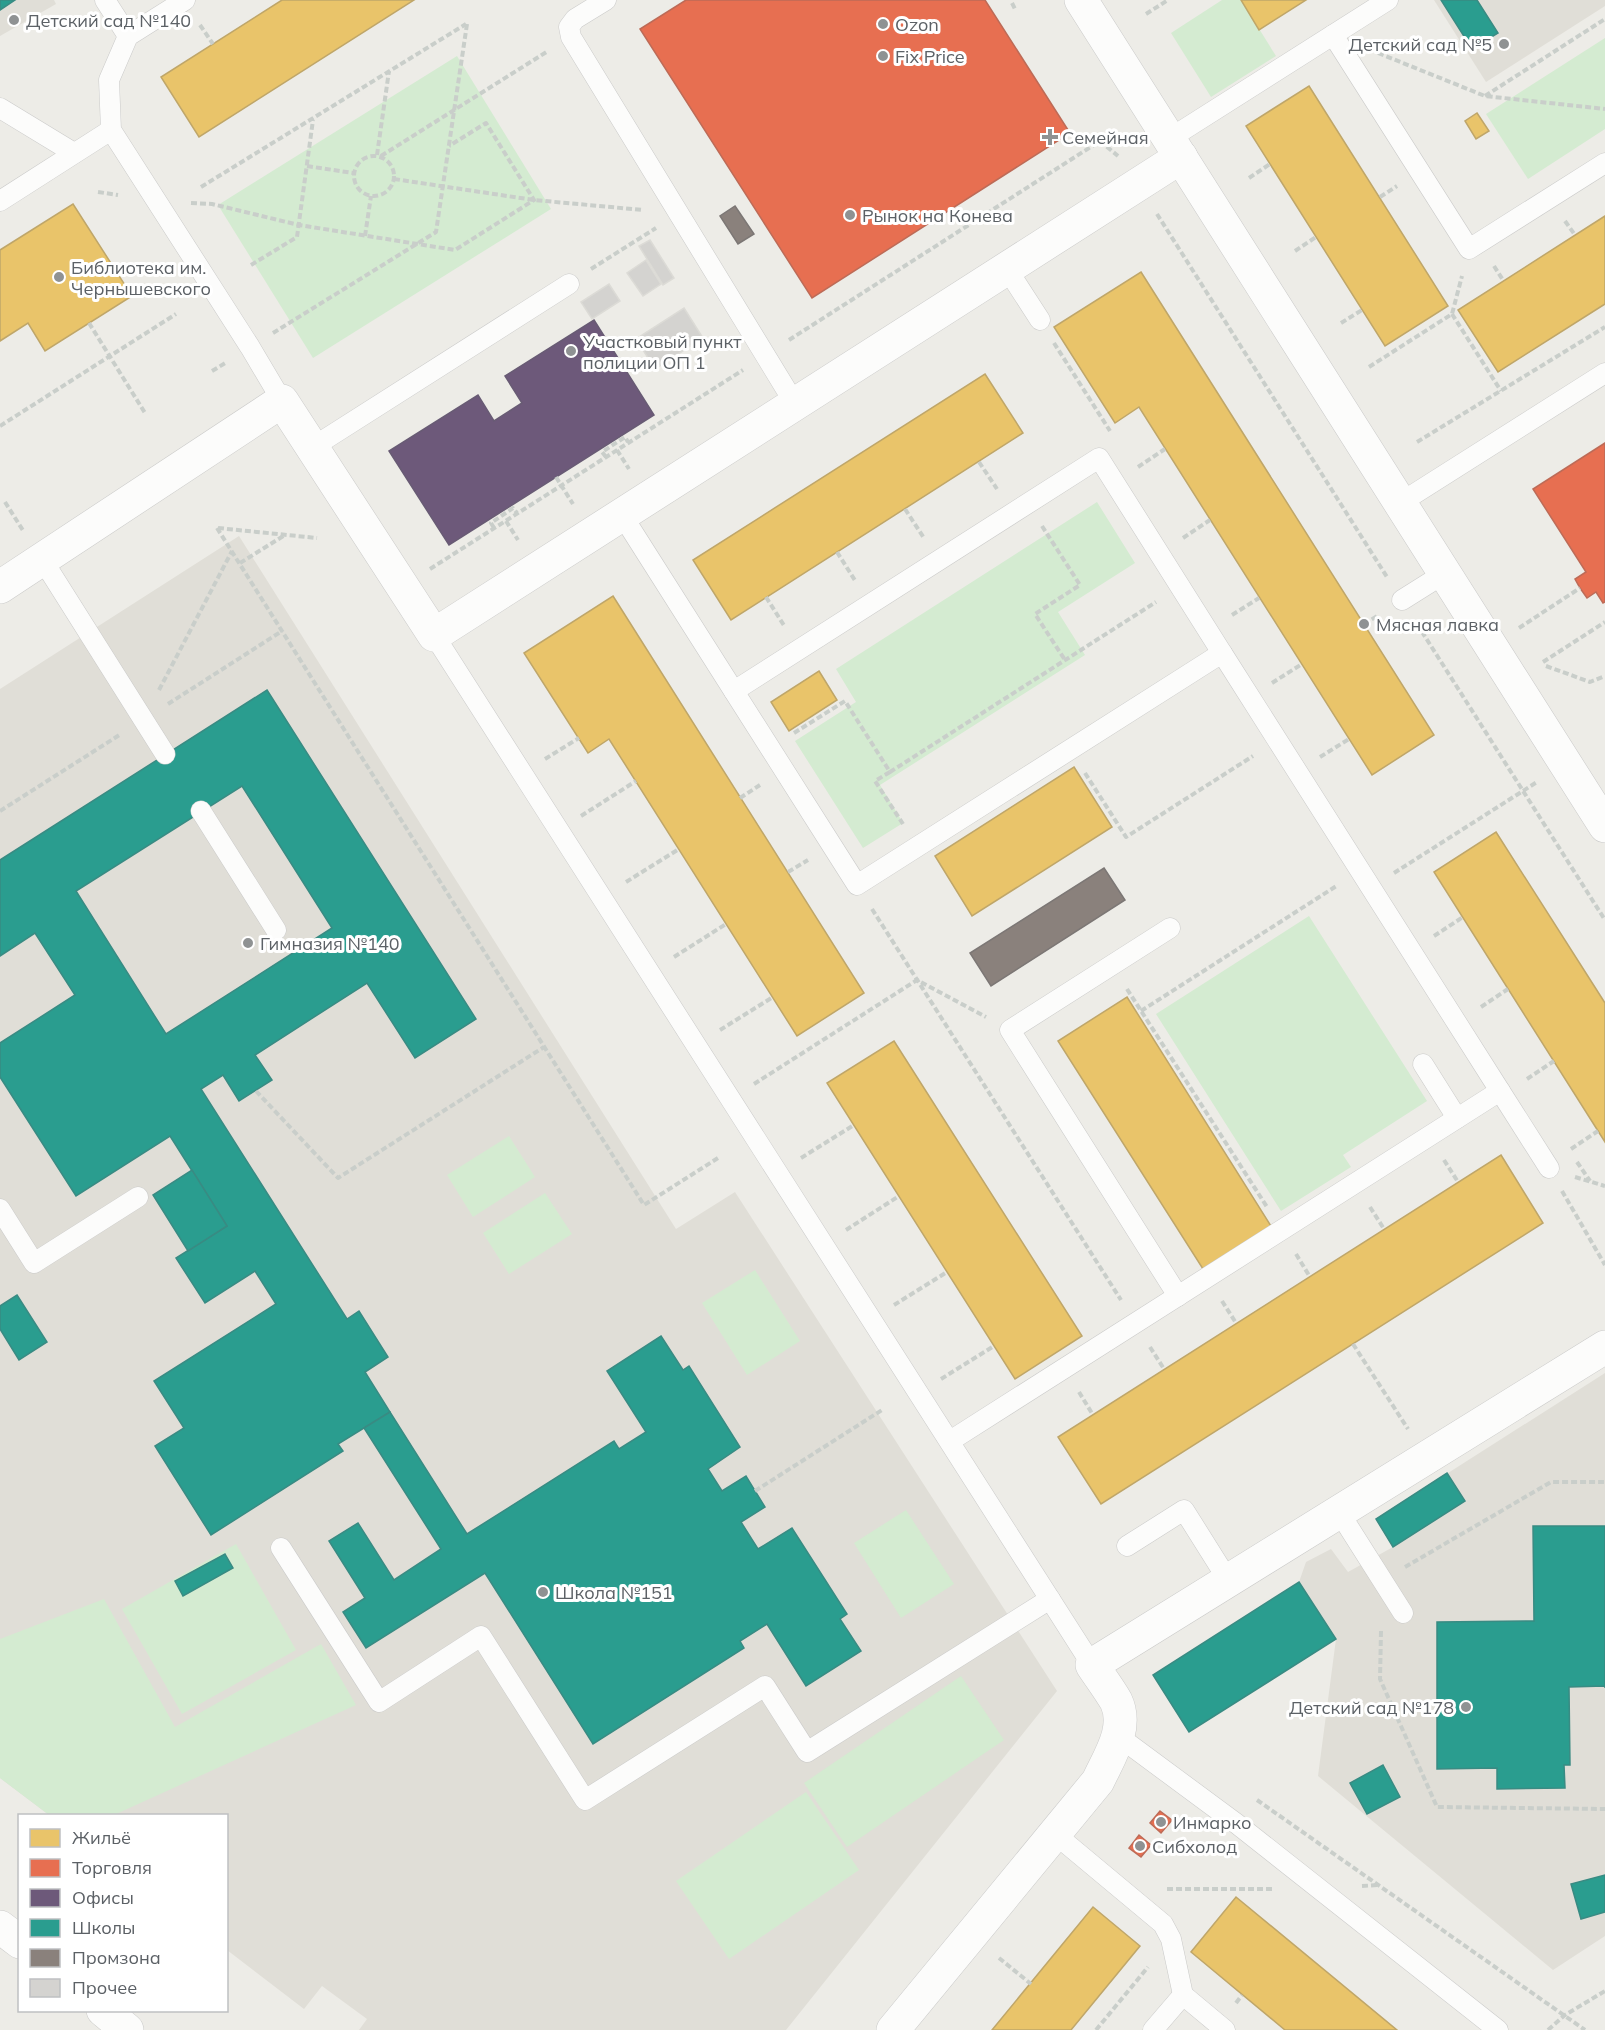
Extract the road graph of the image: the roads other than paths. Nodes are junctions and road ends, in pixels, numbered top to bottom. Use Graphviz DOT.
graph roads {
  1 [pos="105,0"];
  2 [pos="185,0"];
  3 [pos="606,0"];
  4 [pos="1081,0"];
  5 [pos="1388,0"];
  6 [pos="1333,35"];
  7 [pos="128,36"];
  8 [pos="0,108"];
  9 [pos="111,130"];
  10 [pos="1175,148"];
  11 [pos="74,153"];
  12 [pos="1605,163"];
  13 [pos="0,201"];
  14 [pos="1007,269"];
  15 [pos="569,284"];
  16 [pos="1040,320"];
  17 [pos="1605,373"];
  18 [pos="282,401"];
  19 [pos="795,404"];
  20 [pos="313,447"];
  21 [pos="1400,503"];
  22 [pos="622,514"];
  23 [pos="42,559"];
  24 [pos="1445,573"];
  25 [pos="0,587"];
  26 [pos="1402,600"];
  27 [pos="434,635"];
  28 [pos="1222,653"];
  29 [pos="734,691"];
  30 [pos="165,754"];
  31 [pos="201,811"];
  32 [pos="1605,826"];
  33 [pos="1170,928"];
  34 [pos="276,930"];
  35 [pos="1423,1064"];
  36 [pos="1500,1091"];
  37 [pos="1457,1118"];
  38 [pos="1549,1168"];
  39 [pos="138,1197"];
  40 [pos="0,1209"];
  41 [pos="1178,1296"];
  42 [pos="1605,1347"];
  43 [pos="950,1441"];
  44 [pos="1339,1512"];
  45 [pos="1126,1546"];
  46 [pos="281,1548"];
  47 [pos="1228,1580"];
  48 [pos="1050,1599"];
  49 [pos="1403,1613"];
  50 [pos="1092,1665"];
  51 [pos="1118,1736"];
  52 [pos="1054,1834"];
  53 [pos="0,1927"];
  54 [pos="18,1940"];
  55 [pos="1183,1995"];
  56 [pos="105,2012"];
  57 [pos="127,2030"];
  58 [pos="893,2030"];
  59 [pos="1153,2030"];
  60 [pos="1225,2030"];
  61 [pos="1498,2030"];
  1 -- 7 [label="lane"];
  2 -- 7 [label="lane"];
  3 -- 19 [label="lane"];
  4 -- 10 [label="street"];
  5 -- 6 [label="lane"];
  6 -- 10 [label="lane"];
  6 -- 12 [label="lane"];
  7 -- 9 [label="lane"];
  8 -- 11 [label="lane"];
  9 -- 11 [label="lane"];
  9 -- 18 [label="lane"];
  10 -- 14 [label="street"];
  10 -- 21 [label="street"];
  11 -- 13 [label="lane"];
  14 -- 16 [label="lane"];
  14 -- 19 [label="street"];
  15 -- 20 [label="lane"];
  17 -- 21 [label="lane"];
  18 -- 20 [label="street"];
  18 -- 23 [label="street"];
  19 -- 22 [label="street"];
  20 -- 27 [label="street"];
  21 -- 24 [label="street"];
  22 -- 27 [label="street"];
  22 -- 29 [label="lane"];
  23 -- 25 [label="street"];
  23 -- 30 [label="lane"];
  24 -- 26 [label="lane"];
  24 -- 32 [label="street"];
  27 -- 43 [label="lane"];
  28 -- 29 [label="lane"];
  28 -- 29 [label="lane"];
  28 -- 36 [label="lane"];
  31 -- 34 [label="lane"];
  33 -- 41 [label="lane"];
  35 -- 37 [label="lane"];
  36 -- 37 [label="lane"];
  36 -- 38 [label="lane"];
  37 -- 41 [label="lane"];
  39 -- 40 [label="lane"];
  41 -- 43 [label="lane"];
  42 -- 44 [label="street"];
  43 -- 48 [label="lane"];
  44 -- 47 [label="street"];
  44 -- 49 [label="lane"];
  45 -- 47 [label="lane"];
  46 -- 48 [label="lane"];
  47 -- 50 [label="street"];
  48 -- 50 [label="lane"];
  50 -- 51 [label="street"];
  51 -- 52 [label="street"];
  51 -- 61 [label="lane"];
  52 -- 55 [label="lane"];
  52 -- 58 [label="street"];
  53 -- 54 [label="street"];
  55 -- 59 [label="lane"];
  55 -- 60 [label="lane"];
  56 -- 57 [label="street"];
}
